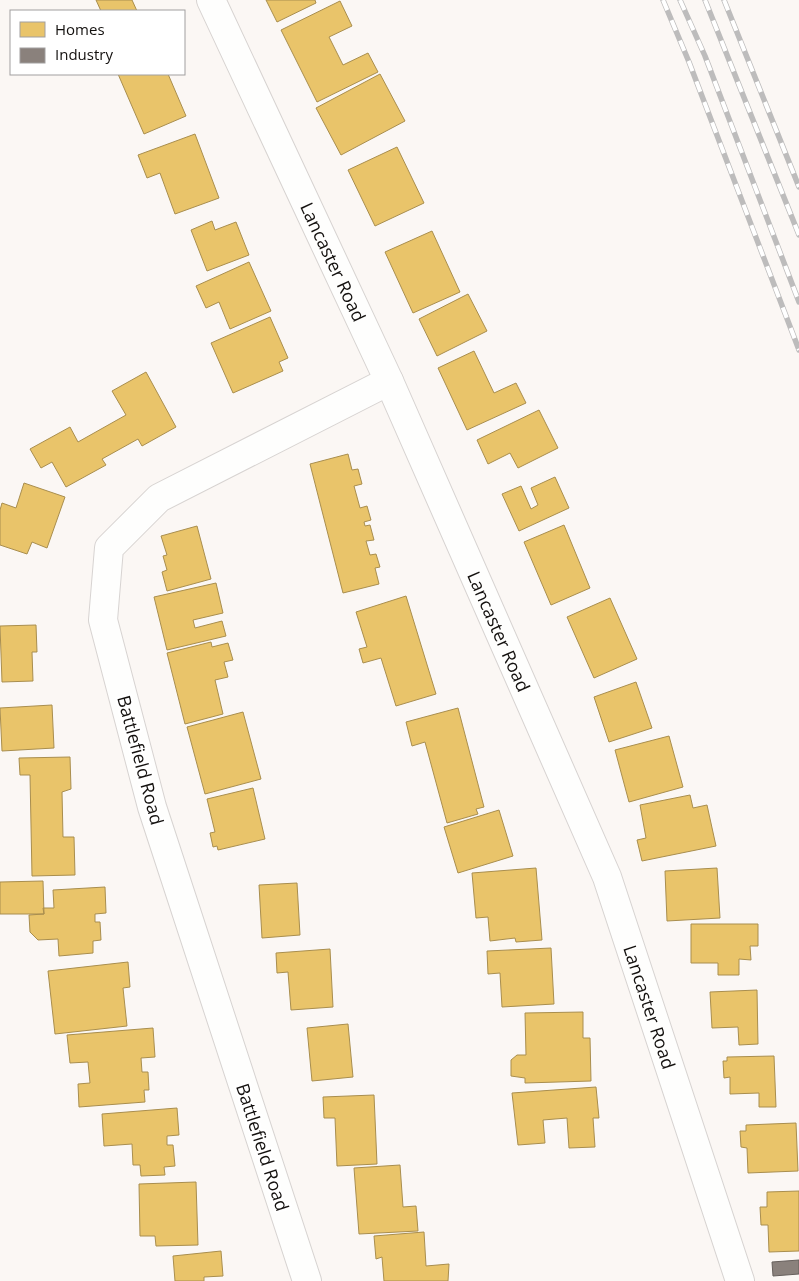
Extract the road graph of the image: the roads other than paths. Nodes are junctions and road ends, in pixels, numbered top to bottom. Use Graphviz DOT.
graph roads {
  1 [pos="211,0"];
  2 [pos="389,381"];
  3 [pos="307,1281"];
  4 [pos="740,1281"];
  1 -- 2 [label="street, Lancaster Road"];
  2 -- 3 [label="street, Battlefield Road"];
  2 -- 4 [label="street, Lancaster Road"];
}
